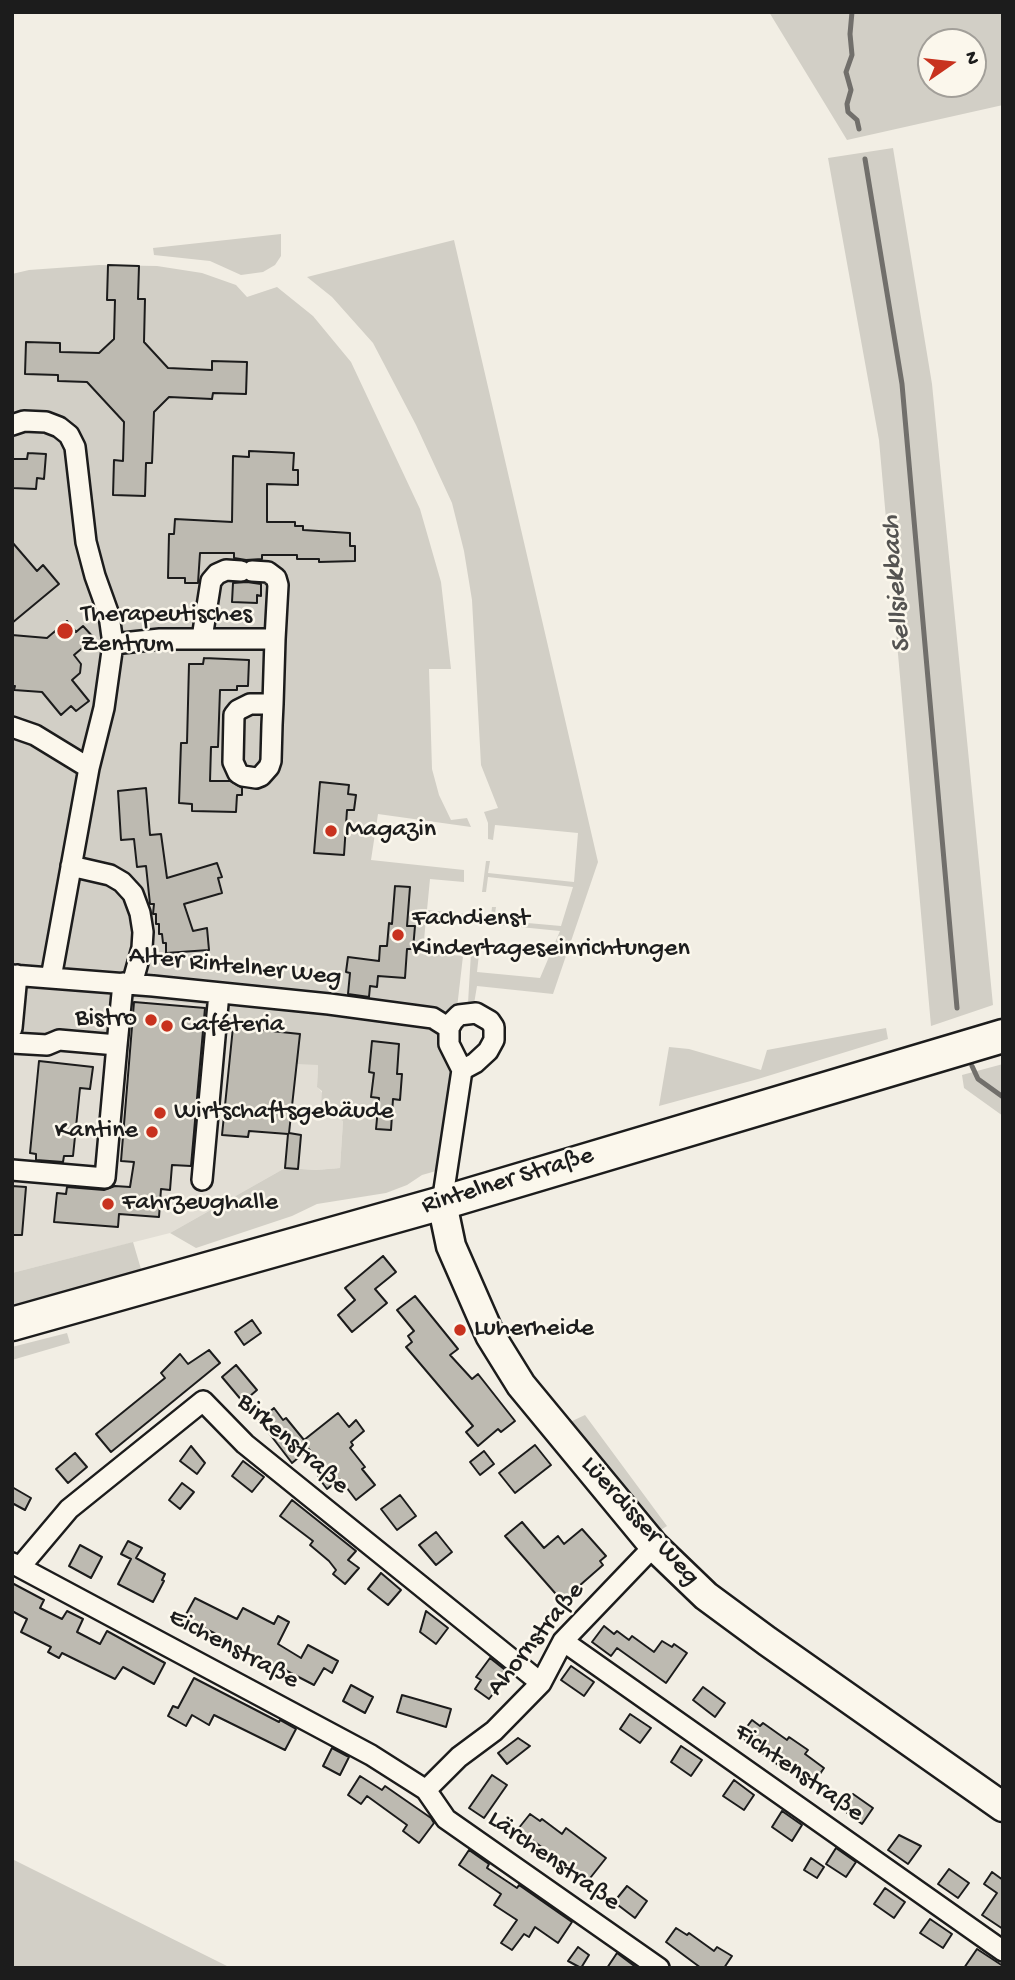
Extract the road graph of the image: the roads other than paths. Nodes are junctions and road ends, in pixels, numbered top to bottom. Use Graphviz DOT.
graph roads {
  1 [pos="12,425"];
  2 [pos="202,638"];
  3 [pos="275,639"];
  4 [pos="113,644"];
  5 [pos="273,704"];
  6 [pos="12,727"];
  7 [pos="89,768"];
  8 [pos="71,866"];
  9 [pos="15,975"];
  10 [pos="51,978"];
  11 [pos="128,984"];
  12 [pos="219,993"];
  13 [pos="12,1028"];
  14 [pos="449,1028"];
  15 [pos="1003,1036"];
  16 [pos="12,1044"];
  17 [pos="117,1045"];
  18 [pos="462,1070"];
  19 [pos="12,1170"];
  20 [pos="202,1180"];
  21 [pos="442,1203"];
  22 [pos="12,1324"];
  23 [pos="654,1546"];
  24 [pos="16,1565"];
  25 [pos="564,1641"];
  26 [pos="541,1683"];
  27 [pos="426,1790"];
  28 [pos="1003,1807"];
  29 [pos="1003,1951"];
  30 [pos="659,1968"];
  1 -- 4 [label="street"];
  2 -- 3 [label="street"];
  2 -- 3 [label="street"];
  2 -- 4 [label="street"];
  3 -- 5 [label="street"];
  4 -- 7 [label="street"];
  6 -- 7 [label="street"];
  7 -- 8 [label="street"];
  8 -- 10 [label="street"];
  8 -- 11 [label="street"];
  9 -- 10 [label="street, Alter Rintelner Weg"];
  9 -- 13 [label="street"];
  10 -- 11 [label="street, Alter Rintelner Weg"];
  11 -- 12 [label="street, Alter Rintelner Weg"];
  11 -- 17 [label="street"];
  12 -- 14 [label="street, Alter Rintelner Weg"];
  12 -- 20 [label="street"];
  14 -- 18 [label="street"];
  14 -- 18 [label="street"];
  15 -- 21 [label="main road, Rintelner Straße"];
  16 -- 17 [label="street"];
  17 -- 19 [label="street"];
  18 -- 21 [label="street"];
  21 -- 22 [label="main road, Rintelner Straße"];
  21 -- 23 [label="main road, Lüerdisser Weg"];
  23 -- 25 [label="street, Ahornstraße"];
  23 -- 28 [label="main road, Lüerdisser Weg"];
  24 -- 26 [label="street, Birkenstraße"];
  24 -- 27 [label="street, Eichenstraße"];
  25 -- 26 [label="street, Ahornstraße"];
  25 -- 29 [label="street, Fichtenstraße"];
  26 -- 27 [label="street, Ahornstraße"];
  27 -- 30 [label="street, Lärchenstraße"];
}
